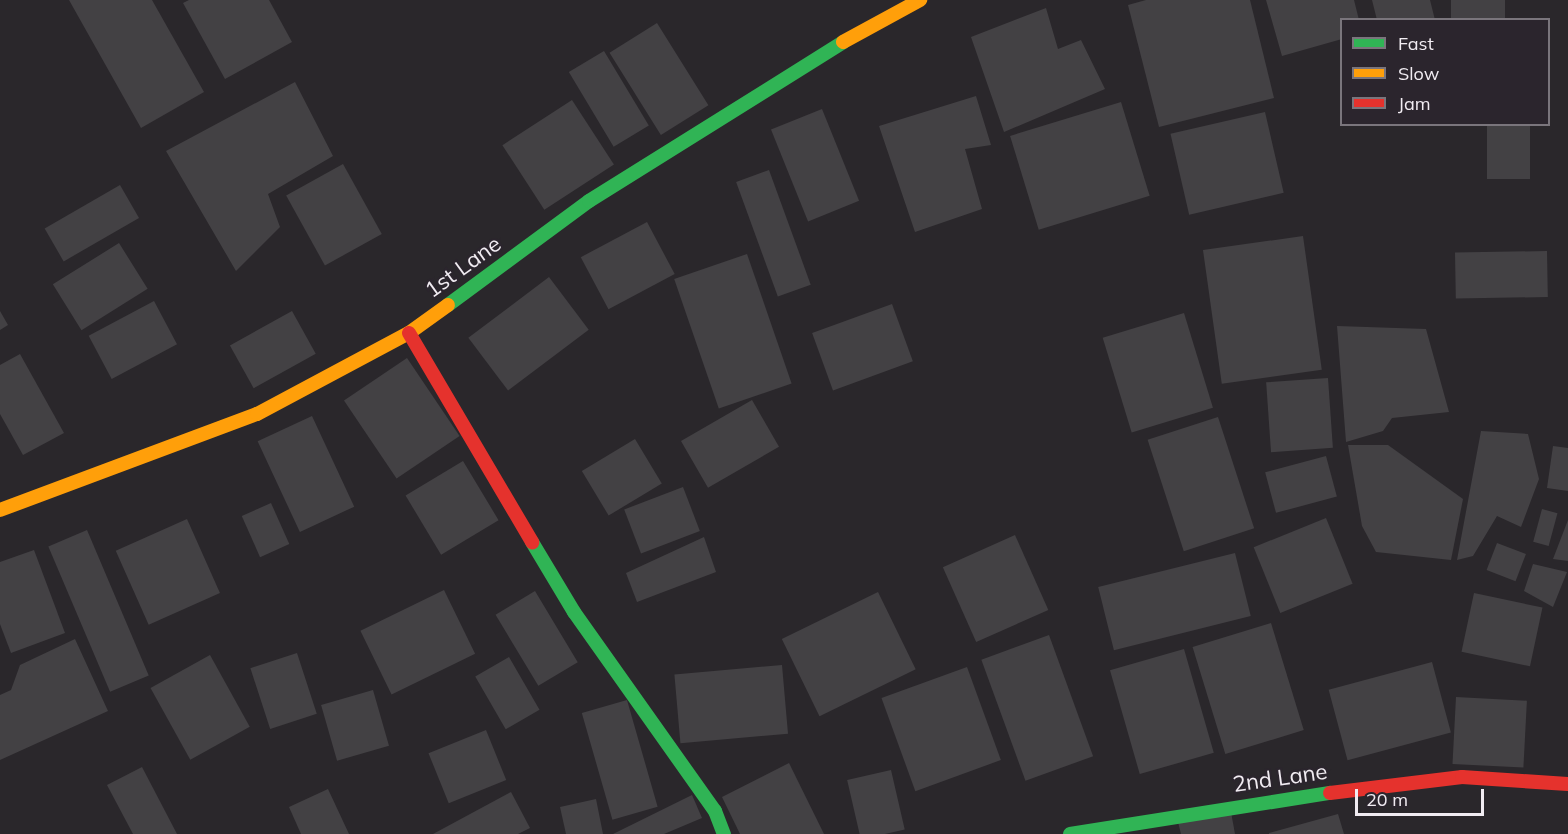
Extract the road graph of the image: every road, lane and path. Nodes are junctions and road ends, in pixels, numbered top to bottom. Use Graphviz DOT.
graph roads {
  1 [pos="920,0"];
  2 [pos="409,333"];
  3 [pos="0,510"];
  4 [pos="1568,784"];
  5 [pos="724,834"];
  6 [pos="1070,834"];
  1 -- 2 [label="street, 1st Lane"];
  2 -- 3 [label="street, 1st Lane"];
  2 -- 5 [label="street"];
  4 -- 6 [label="street, 2nd Lane"];
}
